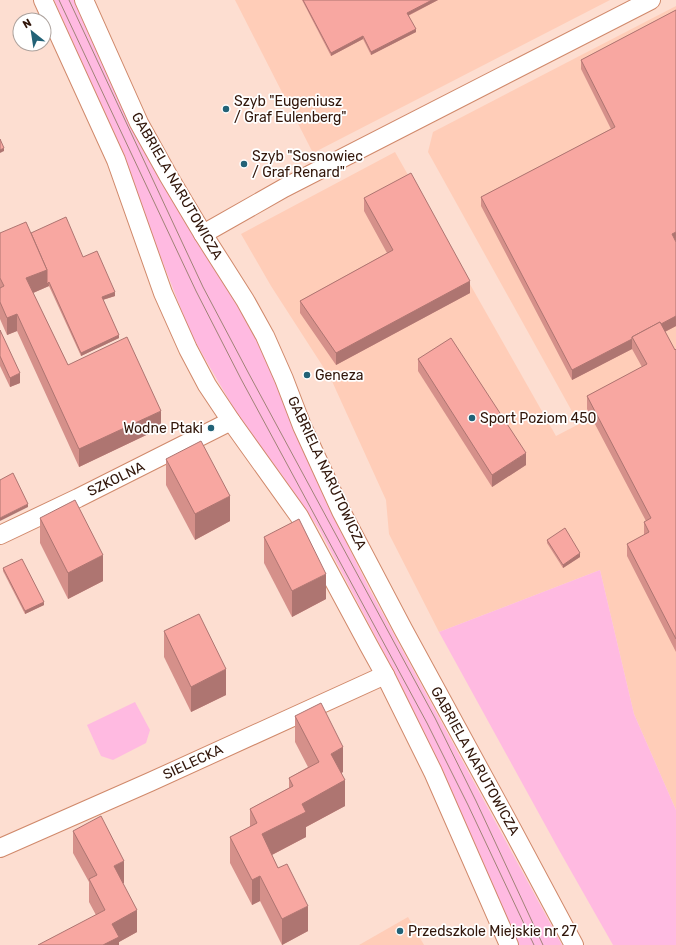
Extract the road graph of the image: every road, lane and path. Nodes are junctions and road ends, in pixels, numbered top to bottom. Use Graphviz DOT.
graph roads {
  1 [pos="43,0"];
  2 [pos="84,0"];
  3 [pos="651,0"];
  4 [pos="202,234"];
  5 [pos="231,421"];
  6 [pos="0,535"];
  7 [pos="386,675"];
  8 [pos="0,848"];
  9 [pos="509,945"];
  10 [pos="574,945"];
  1 -- 5 [label="street"];
  2 -- 4 [label="street, GABRIELA NARUTOWICZA"];
  3 -- 4 [label="street"];
  4 -- 10 [label="street, GABRIELA NARUTOWICZA"];
  5 -- 6 [label="street, SZKOLNA"];
  5 -- 7 [label="street"];
  7 -- 8 [label="street, SIELECKA"];
  7 -- 9 [label="street"];
}
